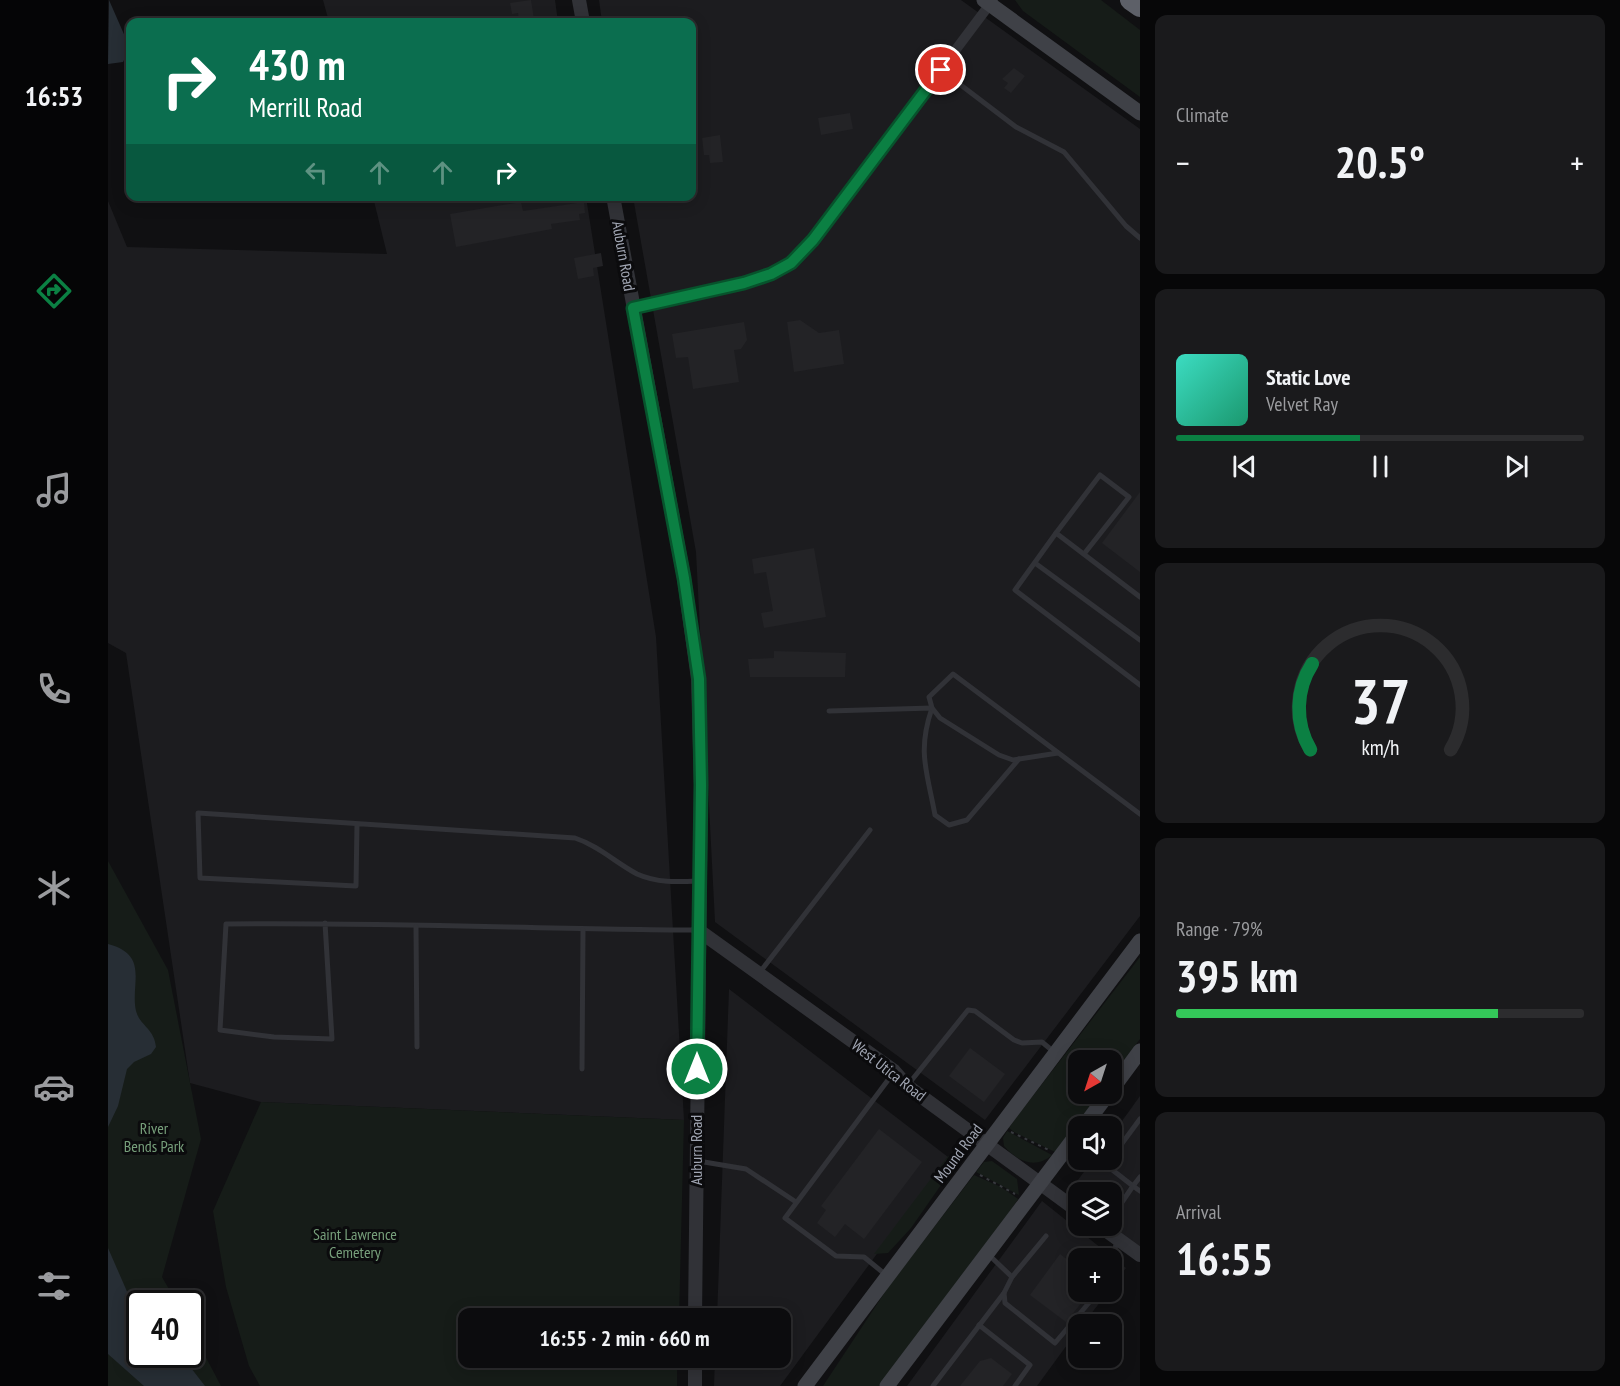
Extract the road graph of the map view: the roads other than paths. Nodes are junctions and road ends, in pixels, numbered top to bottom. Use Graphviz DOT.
graph roads {
  1 [pos="579,0"];
  2 [pos="1130,0"];
  3 [pos="989,1"];
  4 [pos="1140,7"];
  5 [pos="582,18"];
  6 [pos="941,70"];
  7 [pos="1140,113"];
  8 [pos="614,201"];
  9 [pos="1140,238"];
  10 [pos="633,308"];
  11 [pos="1056,533"];
  12 [pos="1084,555"];
  13 [pos="1035,563"];
  14 [pos="1140,597"];
  15 [pos="1140,640"];
  16 [pos="1140,685"];
  17 [pos="932,708"];
  18 [pos="829,711"];
  19 [pos="1058,753"];
  20 [pos="1019,759"];
  21 [pos="1140,814"];
  22 [pos="357,824"];
  23 [pos="870,830"];
  24 [pos="698,881"];
  25 [pos="325,923"];
  26 [pos="416,927"];
  27 [pos="583,930"];
  28 [pos="698,930"];
  29 [pos="1140,941"];
  30 [pos="759,974"];
  31 [pos="417,1047"];
  32 [pos="1140,1051"];
  33 [pos="1055,1053"];
  34 [pos="582,1069"];
  35 [pos="894,1071"];
  36 [pos="1122,1075"];
  37 [pos="907,1086"];
  38 [pos="1140,1119"];
  39 [pos="1122,1143"];
  40 [pos="987,1145"];
  41 [pos="1068,1146"];
  42 [pos="696,1161"];
  43 [pos="1112,1170"];
  44 [pos="1140,1177"];
  45 [pos="1040,1184"];
  46 [pos="1133,1186"];
  47 [pos="1140,1191"];
  48 [pos="1122,1201"];
  49 [pos="796,1202"];
  50 [pos="1068,1204"];
  51 [pos="1046,1236"];
  52 [pos="1115,1236"];
  53 [pos="1118,1239"];
  54 [pos="1115,1248"];
  55 [pos="988,1253"];
  56 [pos="1140,1255"];
  57 [pos="887,1276"];
  58 [pos="1012,1277"];
  59 [pos="1004,1293"];
  60 [pos="1090,1302"];
  61 [pos="695,1308"];
  62 [pos="979,1326"];
  63 [pos="695,1368"];
  64 [pos="695,1386"];
  65 [pos="805,1386"];
  66 [pos="887,1386"];
  67 [pos="933,1386"];
  68 [pos="1015,1386"];
  1 -- 5 [label="street"];
  2 -- 4 [label="highway"];
  3 -- 6 [label="street"];
  3 -- 7 [label="main road"];
  6 -- 9 [label="lane"];
  6 -- 10 [label="street"];
  8 -- 10 [label="street, Auburn Road"];
  10 -- 24 [label="street, Auburn Road"];
  11 -- 12 [label="lane"];
  11 -- 12 [label="lane"];
  11 -- 13 [label="lane"];
  12 -- 14 [label="lane"];
  13 -- 15 [label="lane"];
  13 -- 16 [label="lane"];
  17 -- 18 [label="lane"];
  17 -- 19 [label="lane"];
  17 -- 20 [label="lane"];
  17 -- 20 [label="lane"];
  19 -- 20 [label="lane"];
  19 -- 21 [label="lane"];
  22 -- 22 [label="lane"];
  22 -- 24 [label="lane"];
  23 -- 30 [label="lane"];
  24 -- 28 [label="street, Auburn Road"];
  25 -- 25 [label="lane"];
  25 -- 26 [label="lane"];
  26 -- 27 [label="lane"];
  26 -- 31 [label="lane"];
  27 -- 28 [label="lane"];
  27 -- 34 [label="lane"];
  28 -- 30 [label="street, West Utica Road"];
  28 -- 42 [label="street, Auburn Road"];
  29 -- 33 [label="main road, Mound Road"];
  30 -- 35 [label="street, West Utica Road"];
  32 -- 36 [label="main road"];
  33 -- 37 [label="lane"];
  33 -- 40 [label="main road, Mound Road"];
  35 -- 37 [label="street, West Utica Road"];
  35 -- 49 [label="lane"];
  37 -- 40 [label="street, West Utica Road"];
  38 -- 39 [label="lane"];
  40 -- 45 [label="street, West Utica Road"];
  40 -- 57 [label="main road, Mound Road"];
  41 -- 45 [label="main road"];
  42 -- 49 [label="lane"];
  42 -- 61 [label="street, Auburn Road"];
  43 -- 46 [label="lane"];
  44 -- 46 [label="lane"];
  45 -- 50 [label="street, West Utica Road"];
  45 -- 55 [label="main road"];
  46 -- 47 [label="lane"];
  46 -- 48 [label="lane"];
  49 -- 57 [label="lane"];
  51 -- 58 [label="lane"];
  52 -- 53 [label="street"];
  53 -- 54 [label="lane"];
  53 -- 56 [label="street"];
  55 -- 58 [label="lane"];
  55 -- 66 [label="main road"];
  57 -- 65 [label="main road, Mound Road"];
  58 -- 59 [label="lane"];
  59 -- 60 [label="lane"];
  59 -- 62 [label="lane"];
  62 -- 67 [label="lane"];
  62 -- 68 [label="lane"];
  63 -- 64 [label="street"];
}
